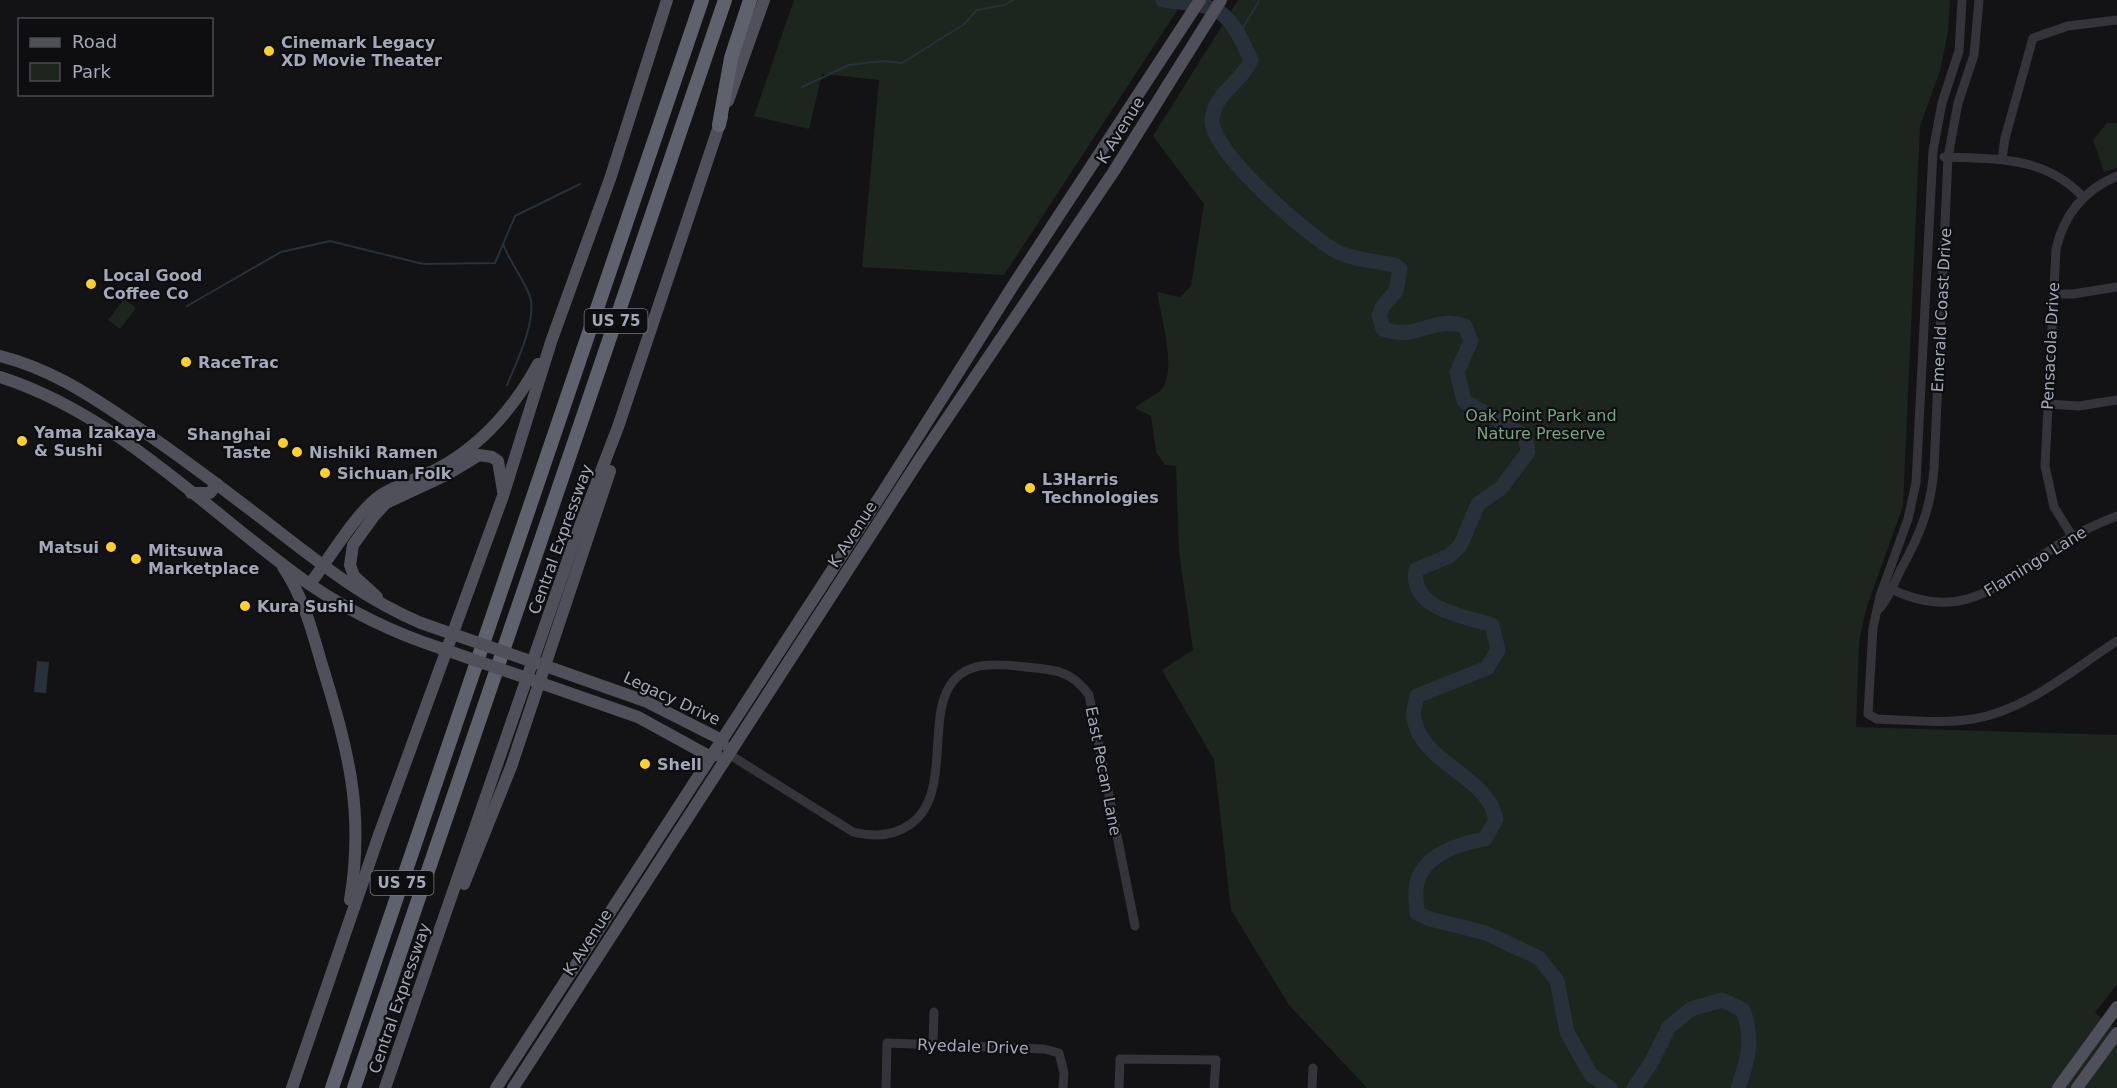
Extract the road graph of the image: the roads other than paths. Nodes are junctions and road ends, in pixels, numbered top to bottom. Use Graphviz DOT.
graph roads {
  1 [pos="667,0"];
  2 [pos="702,0"];
  3 [pos="725,0"];
  4 [pos="750,0"];
  5 [pos="764,0"];
  6 [pos="1200,0"];
  7 [pos="1221,0"];
  8 [pos="1962,0"];
  9 [pos="1979,0"];
  10 [pos="2117,20"];
  11 [pos="719,125"];
  12 [pos="1933,156"];
  13 [pos="1948,157"];
  14 [pos="2002,159"];
  15 [pos="2117,176"];
  16 [pos="2083,197"];
  17 [pos="1044,238"];
  18 [pos="1062,250"];
  19 [pos="2117,287"];
  20 [pos="2053,294"];
  21 [pos="551,342"];
  22 [pos="0,356"];
  23 [pos="959,372"];
  24 [pos="0,377"];
  25 [pos="974,381"];
  26 [pos="630,391"];
  27 [pos="96,397"];
  28 [pos="2117,400"];
  29 [pos="2048,404"];
  30 [pos="83,414"];
  31 [pos="217,484"];
  32 [pos="888,484"];
  33 [pos="900,490"];
  34 [pos="191,493"];
  35 [pos="503,496"];
  36 [pos="2117,516"];
  37 [pos="2073,536"];
  38 [pos="278,559"];
  39 [pos="323,566"];
  40 [pos="310,584"];
  41 [pos="1888,588"];
  42 [pos="391,610"];
  43 [pos="2117,641"];
  44 [pos="541,664"];
  45 [pos="536,682"];
  46 [pos="645,701"];
  47 [pos="638,717"];
  48 [pos="720,739"];
  49 [pos="727,753"];
  50 [pos="709,756"];
  51 [pos="647,852"];
  52 [pos="658,861"];
  53 [pos="1135,926"];
  54 [pos="343,939"];
  55 [pos="586,950"];
  56 [pos="598,957"];
  57 [pos="430,961"];
  58 [pos="2116,1011"];
  59 [pos="934,1012"];
  60 [pos="2117,1033"];
  61 [pos="933,1045"];
  62 [pos="1313,1068"];
  63 [pos="292,1088"];
  64 [pos="332,1088"];
  65 [pos="354,1088"];
  66 [pos="385,1088"];
  67 [pos="496,1088"];
  68 [pos="513,1088"];
  69 [pos="886,1088"];
  70 [pos="1063,1088"];
  71 [pos="1119,1088"];
  72 [pos="1214,1088"];
  73 [pos="1312,1088"];
  74 [pos="2058,1088"];
  75 [pos="2077,1088"];
  1 -- 21 [label="main road"];
  2 -- 64 [label="highway, US 75"];
  3 -- 65 [label="highway, Central Expressway / US 75"];
  4 -- 11 [label="highway"];
  5 -- 11 [label="main road, Central Expressway"];
  6 -- 17 [label="main road, K Avenue"];
  7 -- 18 [label="main road, K Avenue"];
  8 -- 12 [label="street, Emerald Coast Drive"];
  9 -- 13 [label="street, Emerald Coast Drive"];
  10 -- 14 [label="street"];
  11 -- 26 [label="main road, Central Expressway"];
  12 -- 13 [label="street"];
  12 -- 41 [label="street, Emerald Coast Drive"];
  13 -- 14 [label="street"];
  13 -- 41 [label="street, Emerald Coast Drive"];
  14 -- 16 [label="street"];
  15 -- 16 [label="street, Pensacola Drive"];
  16 -- 20 [label="street, Pensacola Drive"];
  17 -- 18 [label="main road"];
  17 -- 23 [label="main road, K Avenue"];
  18 -- 25 [label="main road, K Avenue"];
  19 -- 20 [label="street"];
  20 -- 29 [label="street, Pensacola Drive"];
  21 -- 35 [label="main road"];
  21 -- 39 [label="main road"];
  22 -- 27 [label="main road, Legacy Drive"];
  23 -- 25 [label="main road"];
  23 -- 32 [label="main road, K Avenue"];
  24 -- 30 [label="main road, Legacy Drive"];
  25 -- 33 [label="main road, K Avenue"];
  26 -- 44 [label="main road"];
  26 -- 57 [label="main road, Central Expressway"];
  27 -- 30 [label="main road"];
  27 -- 31 [label="main road, Legacy Drive"];
  28 -- 29 [label="street"];
  29 -- 37 [label="street, Pensacola Drive"];
  30 -- 34 [label="main road, Legacy Drive"];
  31 -- 34 [label="main road"];
  31 -- 39 [label="main road, Legacy Drive"];
  32 -- 33 [label="main road"];
  32 -- 48 [label="main road, K Avenue"];
  33 -- 49 [label="main road, K Avenue"];
  34 -- 38 [label="main road, Legacy Drive"];
  35 -- 42 [label="main road"];
  35 -- 54 [label="main road"];
  36 -- 37 [label="street, Flamingo Lane"];
  37 -- 41 [label="street, Flamingo Lane"];
  38 -- 40 [label="main road, Legacy Drive"];
  38 -- 54 [label="main road"];
  39 -- 40 [label="main road"];
  39 -- 42 [label="main road, Legacy Drive"];
  40 -- 45 [label="main road, Legacy Drive, bridge"];
  41 -- 43 [label="street, Emerald Coast Drive"];
  42 -- 44 [label="main road, Legacy Drive, bridge"];
  44 -- 45 [label="main road"];
  44 -- 46 [label="main road, Legacy Drive"];
  45 -- 47 [label="main road, Legacy Drive"];
  45 -- 57 [label="main road"];
  46 -- 47 [label="main road"];
  46 -- 48 [label="main road, Legacy Drive"];
  47 -- 50 [label="main road, Legacy Drive"];
  48 -- 49 [label="main road, Legacy Drive"];
  48 -- 50 [label="main road, K Avenue"];
  49 -- 50 [label="main road"];
  49 -- 52 [label="main road, K Avenue"];
  49 -- 53 [label="street, East Pecan Lane"];
  50 -- 51 [label="main road, K Avenue"];
  51 -- 52 [label="main road"];
  51 -- 55 [label="main road, K Avenue"];
  52 -- 56 [label="main road, K Avenue"];
  54 -- 63 [label="main road"];
  55 -- 56 [label="main road"];
  55 -- 67 [label="main road, K Avenue"];
  56 -- 68 [label="main road, K Avenue"];
  57 -- 66 [label="main road, Central Expressway"];
  58 -- 74 [label="main road"];
  59 -- 61 [label="street"];
  60 -- 75 [label="main road"];
  61 -- 69 [label="street, Ryedale Drive"];
  61 -- 70 [label="street, Ryedale Drive"];
  62 -- 73 [label="street"];
  71 -- 72 [label="street"];
}
